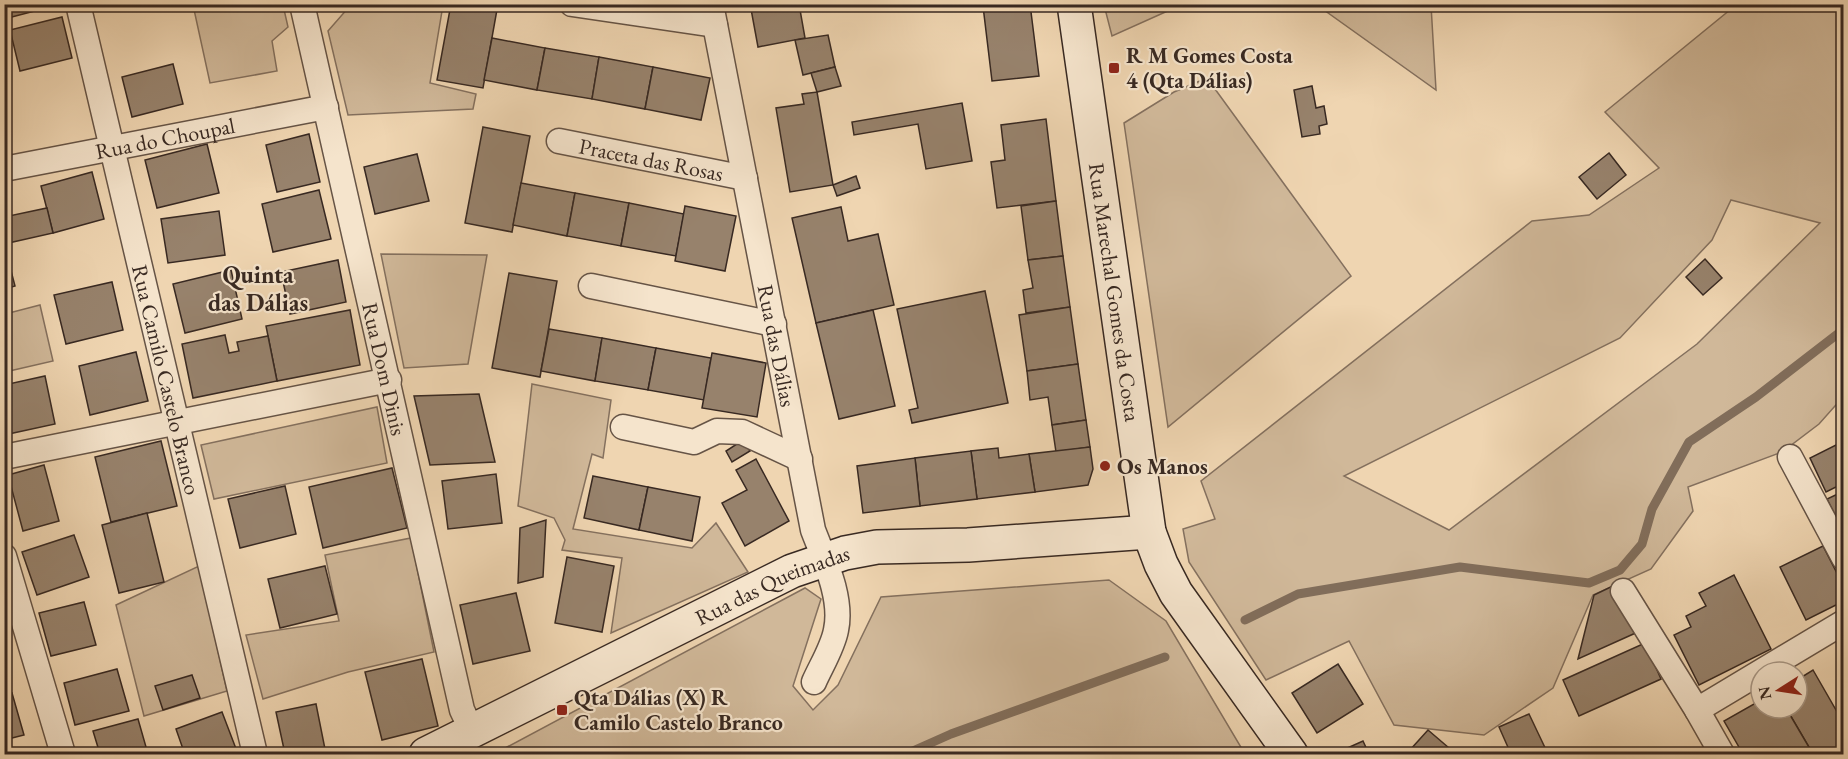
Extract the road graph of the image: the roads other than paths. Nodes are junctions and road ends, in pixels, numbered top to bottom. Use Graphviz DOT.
graph roads {
  1 [pos="78,4"];
  2 [pos="302,4"];
  3 [pos="572,4"];
  4 [pos="1074,4"];
  5 [pos="713,15"];
  6 [pos="326,107"];
  7 [pos="559,141"];
  8 [pos="111,146"];
  9 [pos="4,168"];
  10 [pos="745,178"];
  11 [pos="591,286"];
  12 [pos="774,324"];
  13 [pos="389,380"];
  14 [pos="177,423"];
  15 [pos="623,427"];
  16 [pos="1790,457"];
  17 [pos="4,458"];
  18 [pos="800,459"];
  19 [pos="1149,532"];
  20 [pos="4,556"];
  21 [pos="1844,558"];
  22 [pos="824,559"];
  23 [pos="1623,591"];
  24 [pos="1844,622"];
  25 [pos="814,682"];
  26 [pos="1697,710"];
  27 [pos="472,731"];
  28 [pos="63,754"];
  29 [pos="255,754"];
  30 [pos="426,754"];
  31 [pos="1291,754"];
  32 [pos="1722,754"];
  1 -- 8 [label="street, Rua Camilo Castelo Branco"];
  2 -- 6 [label="street, Rua Dom Dinis"];
  3 -- 5 [label="street"];
  4 -- 19 [label="main road, Rua Marechal Gomes da Costa"];
  5 -- 10 [label="street, Rua das Dálias"];
  6 -- 8 [label="street, Rua do Choupal"];
  6 -- 13 [label="street, Rua Dom Dinis"];
  7 -- 10 [label="street, Praceta das Rosas"];
  8 -- 9 [label="street, Rua do Choupal"];
  8 -- 14 [label="street, Rua Camilo Castelo Branco"];
  10 -- 12 [label="street, Rua das Dálias"];
  11 -- 12 [label="street"];
  12 -- 18 [label="street, Rua das Dálias"];
  13 -- 14 [label="street"];
  13 -- 27 [label="street, Rua Dom Dinis"];
  14 -- 17 [label="street"];
  14 -- 29 [label="street, Rua Camilo Castelo Branco"];
  15 -- 18 [label="street"];
  16 -- 21 [label="street"];
  18 -- 22 [label="street, Rua das Dálias"];
  19 -- 22 [label="main road, Rua das Queimadas"];
  19 -- 31 [label="main road, Rua Marechal Gomes da Costa"];
  20 -- 28 [label="street"];
  22 -- 25 [label="street, Rua das Dálias"];
  22 -- 27 [label="main road, Rua das Queimadas"];
  23 -- 26 [label="street"];
  24 -- 26 [label="street"];
  26 -- 32 [label="street"];
  27 -- 30 [label="main road, Rua das Queimadas"];
}
